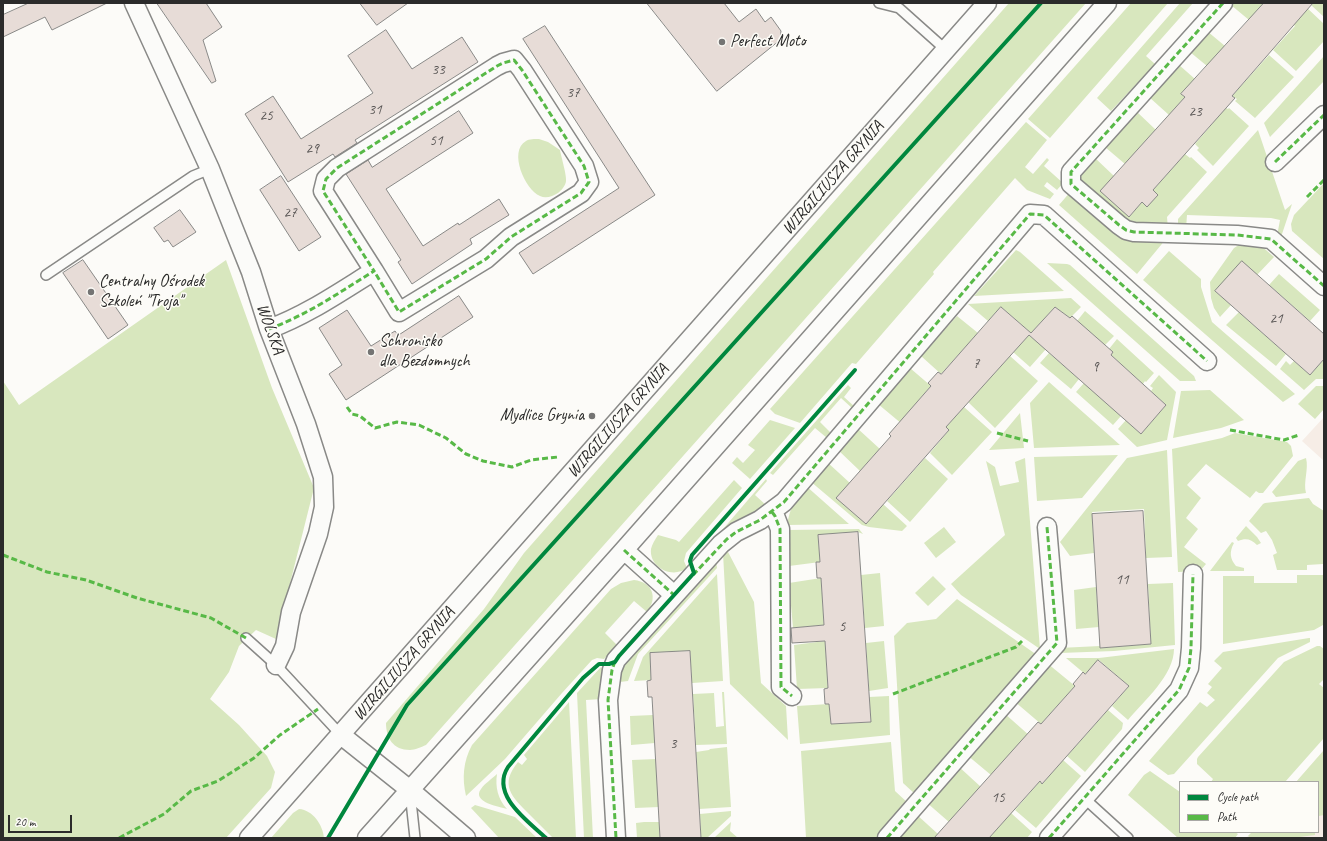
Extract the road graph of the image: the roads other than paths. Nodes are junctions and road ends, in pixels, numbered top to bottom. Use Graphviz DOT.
graph roads {
  1 [pos="134,3"];
  2 [pos="879,3"];
  3 [pos="988,3"];
  4 [pos="1107,3"];
  5 [pos="1223,3"];
  6 [pos="899,6"];
  7 [pos="946,50"];
  8 [pos="1324,115"];
  9 [pos="1275,162"];
  10 [pos="210,169"];
  11 [pos="374,271"];
  12 [pos="46,275"];
  13 [pos="1324,286"];
  14 [pos="269,329"];
  15 [pos="1207,361"];
  16 [pos="772,512"];
  17 [pos="1047,527"];
  18 [pos="624,550"];
  19 [pos="1193,574"];
  20 [pos="674,595"];
  21 [pos="246,638"];
  22 [pos="276,665"];
  23 [pos="792,696"];
  24 [pos="341,735"];
  25 [pos="410,790"];
  26 [pos="1084,798"];
  27 [pos="249,838"];
  28 [pos="367,838"];
  29 [pos="415,838"];
  30 [pos="466,838"];
  31 [pos="616,838"];
  32 [pos="887,838"];
  33 [pos="1049,838"];
  34 [pos="1128,838"];
  1 -- 10 [label="street, WOLSKA"];
  2 -- 6 [label="lane"];
  3 -- 7 [label="street, WIRGILIUSZA GRYNIA"];
  4 -- 18 [label="street"];
  5 -- 13 [label="street"];
  6 -- 7 [label="lane"];
  7 -- 24 [label="street, WIRGILIUSZA GRYNIA"];
  8 -- 9 [label="street"];
  10 -- 12 [label="lane"];
  10 -- 14 [label="street, WOLSKA"];
  11 -- 11 [label="street"];
  11 -- 14 [label="street"];
  14 -- 22 [label="street, WOLSKA"];
  15 -- 16 [label="street"];
  16 -- 20 [label="street"];
  16 -- 23 [label="street"];
  17 -- 32 [label="street"];
  18 -- 20 [label="street"];
  18 -- 25 [label="street"];
  19 -- 26 [label="street"];
  20 -- 31 [label="street"];
  21 -- 22 [label="lane"];
  22 -- 24 [label="lane"];
  24 -- 25 [label="street"];
  24 -- 27 [label="street, WIRGILIUSZA GRYNIA"];
  25 -- 28 [label="street"];
  25 -- 29 [label="lane"];
  25 -- 30 [label="street"];
  26 -- 33 [label="street"];
  26 -- 34 [label="lane"];
}
